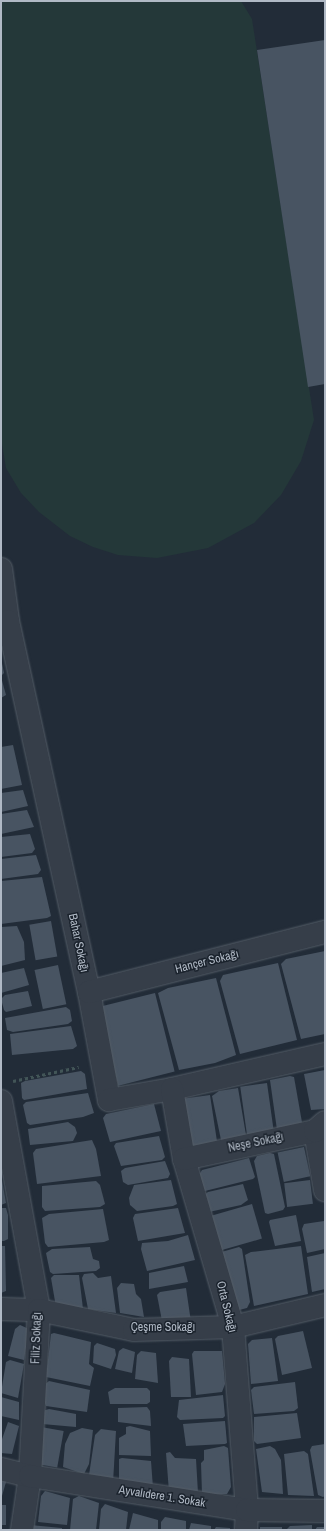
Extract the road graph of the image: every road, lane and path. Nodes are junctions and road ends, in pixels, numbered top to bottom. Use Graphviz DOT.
graph roads {
  1 [pos="1,569"];
  2 [pos="5,620"];
  3 [pos="325,932"];
  4 [pos="89,992"];
  5 [pos="325,1054"];
  6 [pos="102,1062"];
  7 [pos="172,1089"];
  8 [pos="5,1091"];
  9 [pos="320,1126"];
  10 [pos="184,1159"];
  11 [pos="8,1172"];
  12 [pos="324,1186"];
  13 [pos="325,1305"];
  14 [pos="1,1309"];
  15 [pos="39,1310"];
  16 [pos="233,1327"];
  17 [pos="1,1469"];
  18 [pos="30,1476"];
  19 [pos="325,1511"];
  20 [pos="247,1520"];
  21 [pos="22,1530"];
  1 -- 2 [label="street, Bahar Sokağı"];
  2 -- 4 [label="street, Bahar Sokağı"];
  3 -- 4 [label="street, Hançer Sokağı"];
  4 -- 6 [label="street, Bahar Sokağı"];
  5 -- 7 [label="street, Bahar Sokağı"];
  6 -- 7 [label="street, Bahar Sokağı"];
  6 -- 8 [label="path"];
  7 -- 10 [label="street, Orta Sokağı"];
  8 -- 11 [label="street, Filiz Sokağı"];
  9 -- 10 [label="street, Neşe Sokağı"];
  9 -- 12 [label="street"];
  10 -- 16 [label="street, Orta Sokağı"];
  11 -- 15 [label="street, Filiz Sokağı"];
  13 -- 16 [label="street, Çeşme Sokağı"];
  14 -- 15 [label="street, Çeşme Sokağı"];
  15 -- 16 [label="street, Çeşme Sokağı"];
  15 -- 18 [label="street, Filiz Sokağı"];
  16 -- 20 [label="street, Orta Sokağı"];
  17 -- 18 [label="street, Ayvalıdere 1. Sokak"];
  18 -- 20 [label="street, Ayvalıdere 1. Sokak"];
  18 -- 21 [label="street, Filiz Sokağı"];
  19 -- 20 [label="street, Ayvalıdere 1. Sokak"];
}
